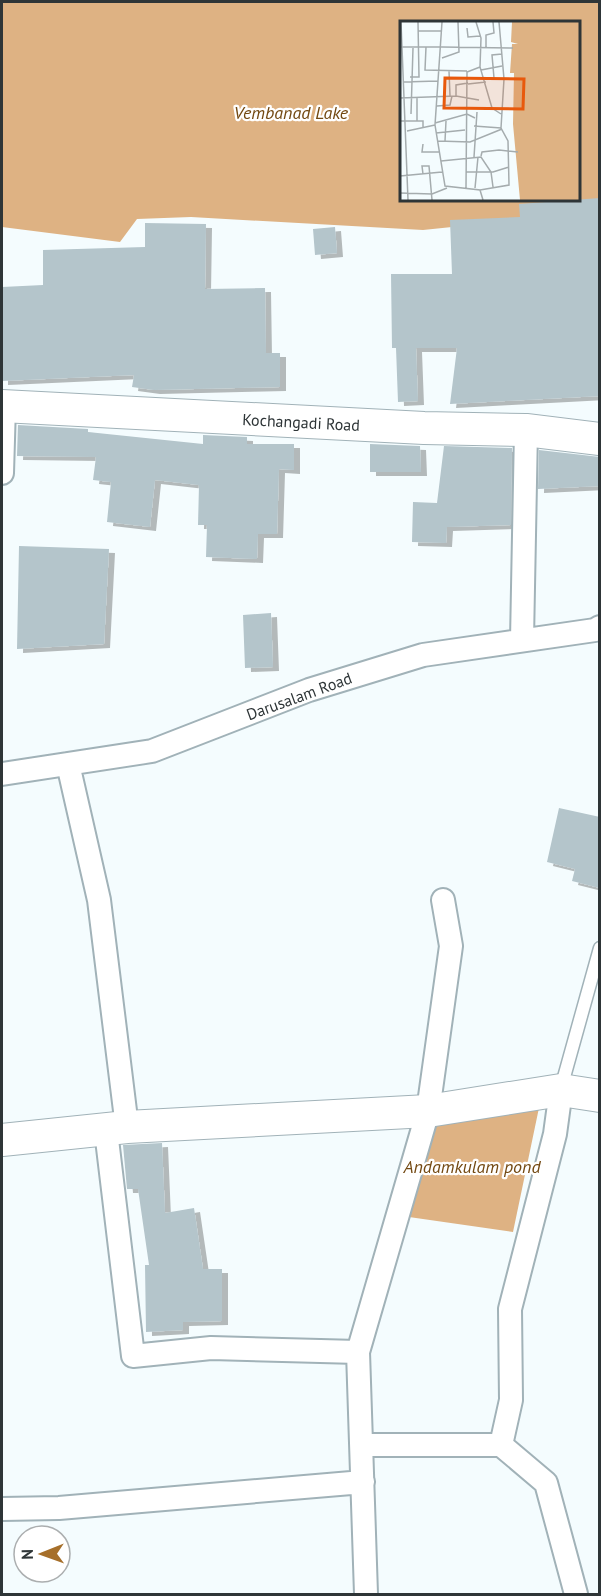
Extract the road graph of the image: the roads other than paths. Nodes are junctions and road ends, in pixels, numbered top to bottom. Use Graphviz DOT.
graph roads {
  1 [pos="3,406"];
  2 [pos="526,430"];
  3 [pos="600,439"];
  4 [pos="2,473"];
  5 [pos="600,627"];
  6 [pos="522,640"];
  7 [pos="68,764"];
  8 [pos="2,774"];
  9 [pos="443,900"];
  10 [pos="600,948"];
  11 [pos="561,1090"];
  12 [pos="600,1096"];
  13 [pos="428,1111"];
  14 [pos="116,1129"];
  15 [pos="2,1140"];
  16 [pos="358,1352"];
  17 [pos="362,1445"];
  18 [pos="501,1445"];
  19 [pos="363,1482"];
  20 [pos="2,1509"];
  21 [pos="366,1594"];
  22 [pos="576,1594"];
  1 -- 2 [label="street, Kochangadi Road"];
  1 -- 4 [label="street"];
  2 -- 3 [label="street, Kochangadi Road"];
  2 -- 6 [label="street"];
  5 -- 6 [label="street, Darusalam Road"];
  6 -- 7 [label="street, Darusalam Road"];
  7 -- 8 [label="street, Darusalam Road"];
  7 -- 14 [label="street"];
  9 -- 13 [label="street"];
  10 -- 11 [label="lane"];
  11 -- 12 [label="street"];
  11 -- 13 [label="street"];
  11 -- 18 [label="street"];
  13 -- 14 [label="street"];
  13 -- 16 [label="street"];
  14 -- 15 [label="street"];
  14 -- 16 [label="street"];
  16 -- 17 [label="street"];
  17 -- 18 [label="street"];
  17 -- 19 [label="street"];
  18 -- 22 [label="street"];
  19 -- 20 [label="street"];
  19 -- 21 [label="street"];
}
